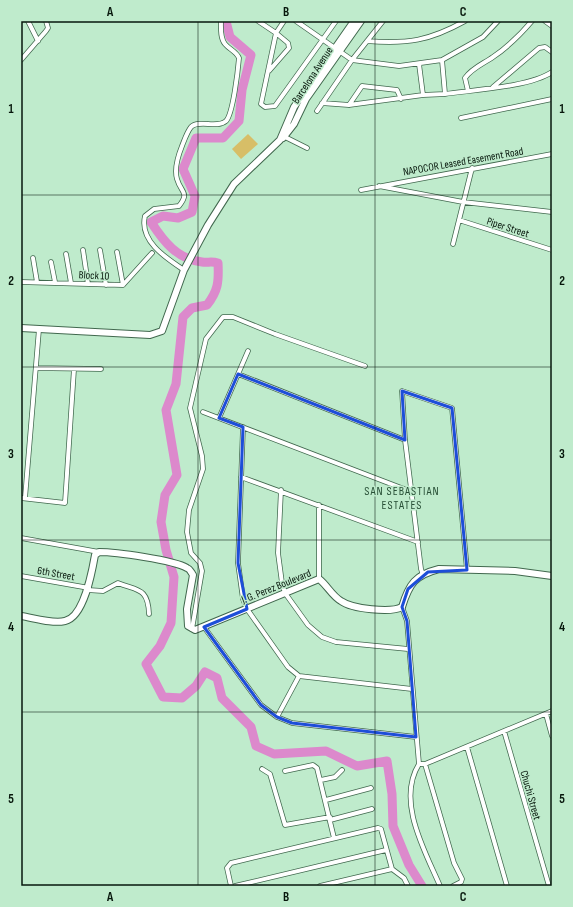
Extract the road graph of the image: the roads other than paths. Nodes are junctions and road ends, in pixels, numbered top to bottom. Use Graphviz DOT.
graph roads {
  1 [pos="28,21"];
  2 [pos="46,21"];
  3 [pos="221,21"];
  4 [pos="258,21"];
  5 [pos="284,21"];
  6 [pos="296,21"];
  7 [pos="307,21"];
  8 [pos="336,21"];
  9 [pos="354,21"];
  10 [pos="361,21"];
  11 [pos="383,21"];
  12 [pos="465,21"];
  13 [pos="498,21"];
  14 [pos="532,21"];
  15 [pos="545,21"];
  16 [pos="303,25"];
  17 [pos="552,26"];
  18 [pos="276,33"];
  19 [pos="323,40"];
  20 [pos="38,41"];
  21 [pos="367,41"];
  22 [pos="336,50"];
  23 [pos="552,52"];
  24 [pos="21,60"];
  25 [pos="352,60"];
  26 [pos="442,60"];
  27 [pos="419,64"];
  28 [pos="268,72"];
  29 [pos="552,72"];
  30 [pos="493,88"];
  31 [pos="468,91"];
  32 [pos="445,94"];
  33 [pos="423,95"];
  34 [pos="402,99"];
  35 [pos="552,99"];
  36 [pos="322,103"];
  37 [pos="349,105"];
  38 [pos="317,112"];
  39 [pos="461,118"];
  40 [pos="283,138"];
  41 [pos="307,148"];
  42 [pos="552,154"];
  43 [pos="472,168"];
  44 [pos="377,186"];
  45 [pos="361,190"];
  46 [pos="463,202"];
  47 [pos="552,212"];
  48 [pos="459,220"];
  49 [pos="452,244"];
  50 [pos="83,250"];
  51 [pos="100,250"];
  52 [pos="552,250"];
  53 [pos="117,252"];
  54 [pos="152,253"];
  55 [pos="66,254"];
  56 [pos="33,258"];
  57 [pos="51,262"];
  58 [pos="185,268"];
  59 [pos="21,282"];
  60 [pos="37,282"];
  61 [pos="55,282"];
  62 [pos="71,283"];
  63 [pos="88,284"];
  64 [pos="106,285"];
  65 [pos="124,285"];
  66 [pos="21,328"];
  67 [pos="39,329"];
  68 [pos="248,350"];
  69 [pos="365,366"];
  70 [pos="36,368"];
  71 [pos="74,369"];
  72 [pos="101,369"];
  73 [pos="238,374"];
  74 [pos="203,412"];
  75 [pos="219,418"];
  76 [pos="243,427"];
  77 [pos="405,440"];
  78 [pos="241,477"];
  79 [pos="281,490"];
  80 [pos="412,492"];
  81 [pos="23,498"];
  82 [pos="319,505"];
  83 [pos="21,538"];
  84 [pos="418,542"];
  85 [pos="99,552"];
  86 [pos="467,570"];
  87 [pos="423,575"];
  88 [pos="21,576"];
  89 [pos="552,576"];
  90 [pos="319,579"];
  91 [pos="88,589"];
  92 [pos="285,593"];
  93 [pos="402,608"];
  94 [pos="247,609"];
  95 [pos="149,614"];
  96 [pos="21,616"];
  97 [pos="204,627"];
  98 [pos="192,629"];
  99 [pos="408,649"];
  100 [pos="299,676"];
  101 [pos="412,689"];
  102 [pos="552,711"];
  103 [pos="546,714"];
  104 [pos="277,717"];
  105 [pos="504,731"];
  106 [pos="552,736"];
  107 [pos="416,737"];
  108 [pos="467,747"];
  109 [pos="420,764"];
  110 [pos="425,764"];
  111 [pos="262,769"];
  112 [pos="342,770"];
  113 [pos="285,771"];
  114 [pos="321,780"];
  115 [pos="372,788"];
  116 [pos="326,800"];
  117 [pos="372,809"];
  118 [pos="330,818"];
  119 [pos="334,838"];
  120 [pos="386,850"];
  121 [pos="392,869"];
  122 [pos="231,886"];
  123 [pos="235,886"];
  124 [pos="320,886"];
  125 [pos="408,886"];
  126 [pos="440,886"];
  127 [pos="453,886"];
  128 [pos="507,886"];
  129 [pos="550,886"];
  1 -- 20 [label="street"];
  2 -- 20 [label="street"];
  3 -- 58 [label="street"];
  4 -- 18 [label="street"];
  5 -- 18 [label="street"];
  6 -- 16 [label="street"];
  7 -- 16 [label="street"];
  8 -- 19 [label="street"];
  9 -- 22 [label="street, Barcelona Avenue"];
  10 -- 22 [label="street, Barcelona Avenue"];
  11 -- 21 [label="street"];
  12 -- 21 [label="street"];
  13 -- 26 [label="street"];
  14 -- 31 [label="street"];
  15 -- 17 [label="street"];
  16 -- 19 [label="street"];
  18 -- 28 [label="street"];
  18 -- 28 [label="street"];
  19 -- 22 [label="street"];
  19 -- 28 [label="street"];
  20 -- 24 [label="street"];
  21 -- 25 [label="street"];
  22 -- 25 [label="street"];
  22 -- 40 [label="street, Barcelona Avenue"];
  23 -- 30 [label="street"];
  25 -- 27 [label="street"];
  25 -- 36 [label="street"];
  26 -- 27 [label="street"];
  26 -- 32 [label="street"];
  27 -- 33 [label="street"];
  29 -- 30 [label="street"];
  30 -- 31 [label="street"];
  31 -- 32 [label="street"];
  32 -- 33 [label="street"];
  33 -- 34 [label="street"];
  34 -- 37 [label="street"];
  34 -- 37 [label="street"];
  35 -- 39 [label="street"];
  36 -- 37 [label="street"];
  36 -- 38 [label="street"];
  40 -- 41 [label="street"];
  40 -- 58 [label="street, Barcelona Avenue"];
  42 -- 43 [label="street, NAPOCOR Leased Easement Road"];
  43 -- 44 [label="street, NAPOCOR Leased Easement Road"];
  43 -- 46 [label="street"];
  44 -- 45 [label="street, NAPOCOR Leased Easement Road"];
  44 -- 46 [label="street"];
  46 -- 47 [label="street"];
  46 -- 48 [label="street"];
  48 -- 49 [label="street"];
  48 -- 52 [label="street, Piper Street"];
  50 -- 63 [label="street"];
  51 -- 64 [label="street"];
  53 -- 65 [label="street"];
  54 -- 65 [label="street, Block 10"];
  55 -- 62 [label="street"];
  56 -- 60 [label="street"];
  57 -- 61 [label="street"];
  58 -- 67 [label="street, Barcelona Avenue"];
  59 -- 60 [label="street, Block 10"];
  60 -- 61 [label="street, Block 10"];
  61 -- 62 [label="street, Block 10"];
  62 -- 63 [label="street, Block 10"];
  63 -- 64 [label="street, Block 10"];
  64 -- 65 [label="street, Block 10"];
  66 -- 67 [label="street"];
  67 -- 70 [label="street"];
  68 -- 73 [label="street"];
  69 -- 98 [label="street"];
  70 -- 71 [label="street"];
  70 -- 81 [label="street"];
  71 -- 72 [label="street"];
  71 -- 81 [label="street"];
  73 -- 75 [label="street"];
  73 -- 77 [label="street"];
  74 -- 75 [label="street"];
  75 -- 76 [label="street"];
  76 -- 78 [label="street"];
  76 -- 80 [label="street"];
  77 -- 80 [label="street"];
  77 -- 86 [label="street"];
  78 -- 79 [label="street"];
  78 -- 94 [label="street"];
  79 -- 82 [label="street"];
  79 -- 92 [label="street"];
  80 -- 84 [label="street"];
  82 -- 84 [label="street"];
  82 -- 90 [label="street"];
  83 -- 85 [label="street"];
  84 -- 87 [label="street"];
  85 -- 91 [label="street"];
  85 -- 98 [label="street"];
  86 -- 87 [label="street"];
  86 -- 89 [label="street"];
  87 -- 93 [label="street"];
  88 -- 91 [label="street, 6th Street"];
  90 -- 92 [label="street, J. G. Perez Boulevard"];
  90 -- 93 [label="street, J. G. Perez Boulevard"];
  91 -- 95 [label="street, 6th Street"];
  91 -- 96 [label="street"];
  92 -- 94 [label="street, J. G. Perez Boulevard"];
  92 -- 99 [label="street"];
  93 -- 99 [label="street"];
  94 -- 97 [label="street, J. G. Perez Boulevard"];
  94 -- 100 [label="street"];
  97 -- 98 [label="street, J. G. Perez Boulevard"];
  97 -- 104 [label="street"];
  99 -- 101 [label="street"];
  100 -- 101 [label="street"];
  100 -- 104 [label="street"];
  101 -- 107 [label="street"];
  102 -- 103 [label="street"];
  103 -- 105 [label="street"];
  103 -- 106 [label="street"];
  104 -- 107 [label="street"];
  105 -- 108 [label="street"];
  105 -- 129 [label="street, Chuchi Street"];
  107 -- 109 [label="street"];
  108 -- 110 [label="street"];
  108 -- 128 [label="street"];
  109 -- 110 [label="street"];
  109 -- 126 [label="street"];
  110 -- 127 [label="street"];
  111 -- 118 [label="street"];
  112 -- 114 [label="street"];
  113 -- 114 [label="street"];
  114 -- 116 [label="street"];
  115 -- 116 [label="street"];
  116 -- 118 [label="street"];
  117 -- 118 [label="street"];
  118 -- 119 [label="street"];
  119 -- 120 [label="street"];
  119 -- 122 [label="street"];
  120 -- 121 [label="street"];
  120 -- 123 [label="street"];
  121 -- 124 [label="street"];
  121 -- 125 [label="street"];
}
